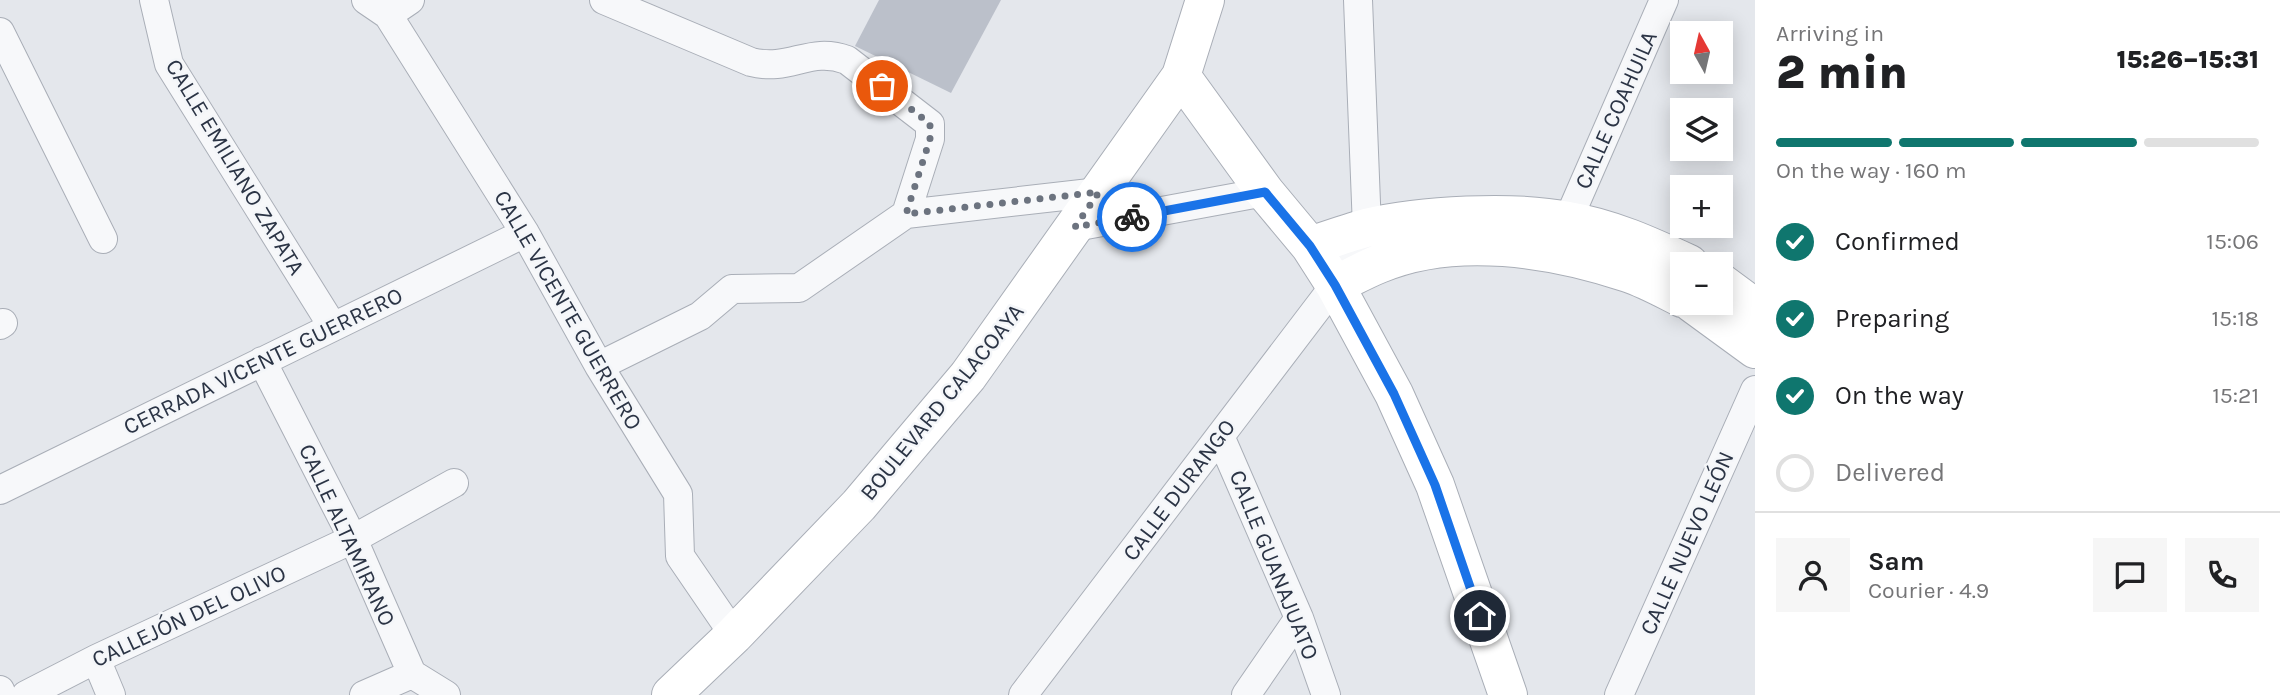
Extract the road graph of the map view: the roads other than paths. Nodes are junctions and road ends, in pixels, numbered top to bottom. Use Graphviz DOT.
graph roads {
  1 [pos="154,0"];
  2 [pos="604,0"];
  3 [pos="1205,0"];
  4 [pos="1358,0"];
  5 [pos="1664,0"];
  6 [pos="388,5"];
  7 [pos="0,32"];
  8 [pos="1181,76"];
  9 [pos="1099,192"];
  10 [pos="1265,192"];
  11 [pos="906,214"];
  12 [pos="1568,220"];
  13 [pos="1075,227"];
  14 [pos="1367,228"];
  15 [pos="525,233"];
  16 [pos="103,239"];
  17 [pos="1310,246"];
  18 [pos="1670,255"];
  19 [pos="1335,285"];
  20 [pos="1733,292"];
  21 [pos="1670,293"];
  22 [pos="1755,308"];
  23 [pos="1708,315"];
  24 [pos="333,327"];
  25 [pos="1755,349"];
  26 [pos="262,361"];
  27 [pos="599,366"];
  28 [pos="1755,390"];
  29 [pos="1220,436"];
  30 [pos="454,483"];
  31 [pos="0,490"];
  32 [pos="353,539"];
  33 [pos="1299,618"];
  34 [pos="734,635"];
  35 [pos="96,659"];
  36 [pos="412,674"];
  37 [pos="26,695"];
  38 [pos="111,695"];
  39 [pos="364,695"];
  40 [pos="446,695"];
  41 [pos="671,695"];
  42 [pos="1023,695"];
  43 [pos="1246,695"];
  44 [pos="1326,695"];
  45 [pos="1508,695"];
  46 [pos="1619,695"];
  1 -- 24 [label="street, CALLE EMILIANO ZAPATA"];
  2 -- 11 [label="street"];
  3 -- 8 [label="street, BOULEVARD CALACOAYA"];
  4 -- 14 [label="street"];
  5 -- 12 [label="street, CALLE COAHUILA"];
  6 -- 15 [label="street, CALLE VICENTE GUERRERO"];
  7 -- 16 [label="street"];
  8 -- 9 [label="street, BOULEVARD CALACOAYA"];
  8 -- 10 [label="street"];
  9 -- 11 [label="street"];
  9 -- 13 [label="street, BOULEVARD CALACOAYA"];
  10 -- 13 [label="street"];
  10 -- 17 [label="street"];
  11 -- 27 [label="street"];
  12 -- 14 [label="street"];
  12 -- 18 [label="street"];
  13 -- 34 [label="street, BOULEVARD CALACOAYA"];
  14 -- 17 [label="street"];
  14 -- 19 [label="street, CALLE DURANGO"];
  15 -- 24 [label="street, CERRADA VICENTE GUERRERO"];
  15 -- 27 [label="street, CALLE VICENTE GUERRERO"];
  17 -- 19 [label="street"];
  19 -- 21 [label="street"];
  19 -- 29 [label="street, CALLE DURANGO"];
  19 -- 45 [label="street"];
  20 -- 22 [label="street"];
  23 -- 25 [label="street"];
  24 -- 26 [label="street, CERRADA VICENTE GUERRERO"];
  26 -- 31 [label="street, CERRADA VICENTE GUERRERO"];
  26 -- 32 [label="street, CALLE ALTAMIRANO"];
  27 -- 34 [label="street, CALLE VICENTE GUERRERO"];
  28 -- 46 [label="street, CALLE NUEVO LEÓN"];
  29 -- 33 [label="street, CALLE GUANAJUATO"];
  29 -- 42 [label="street, CALLE DURANGO"];
  30 -- 32 [label="street, CALLEJÓN DEL OLIVO"];
  32 -- 35 [label="street, CALLEJÓN DEL OLIVO"];
  32 -- 36 [label="street, CALLE ALTAMIRANO"];
  33 -- 43 [label="street"];
  33 -- 44 [label="street, CALLE GUANAJUATO"];
  34 -- 41 [label="street, BOULEVARD CALACOAYA"];
  35 -- 37 [label="street, CALLEJÓN DEL OLIVO"];
  35 -- 38 [label="street"];
  36 -- 39 [label="street"];
  36 -- 40 [label="street"];
}
